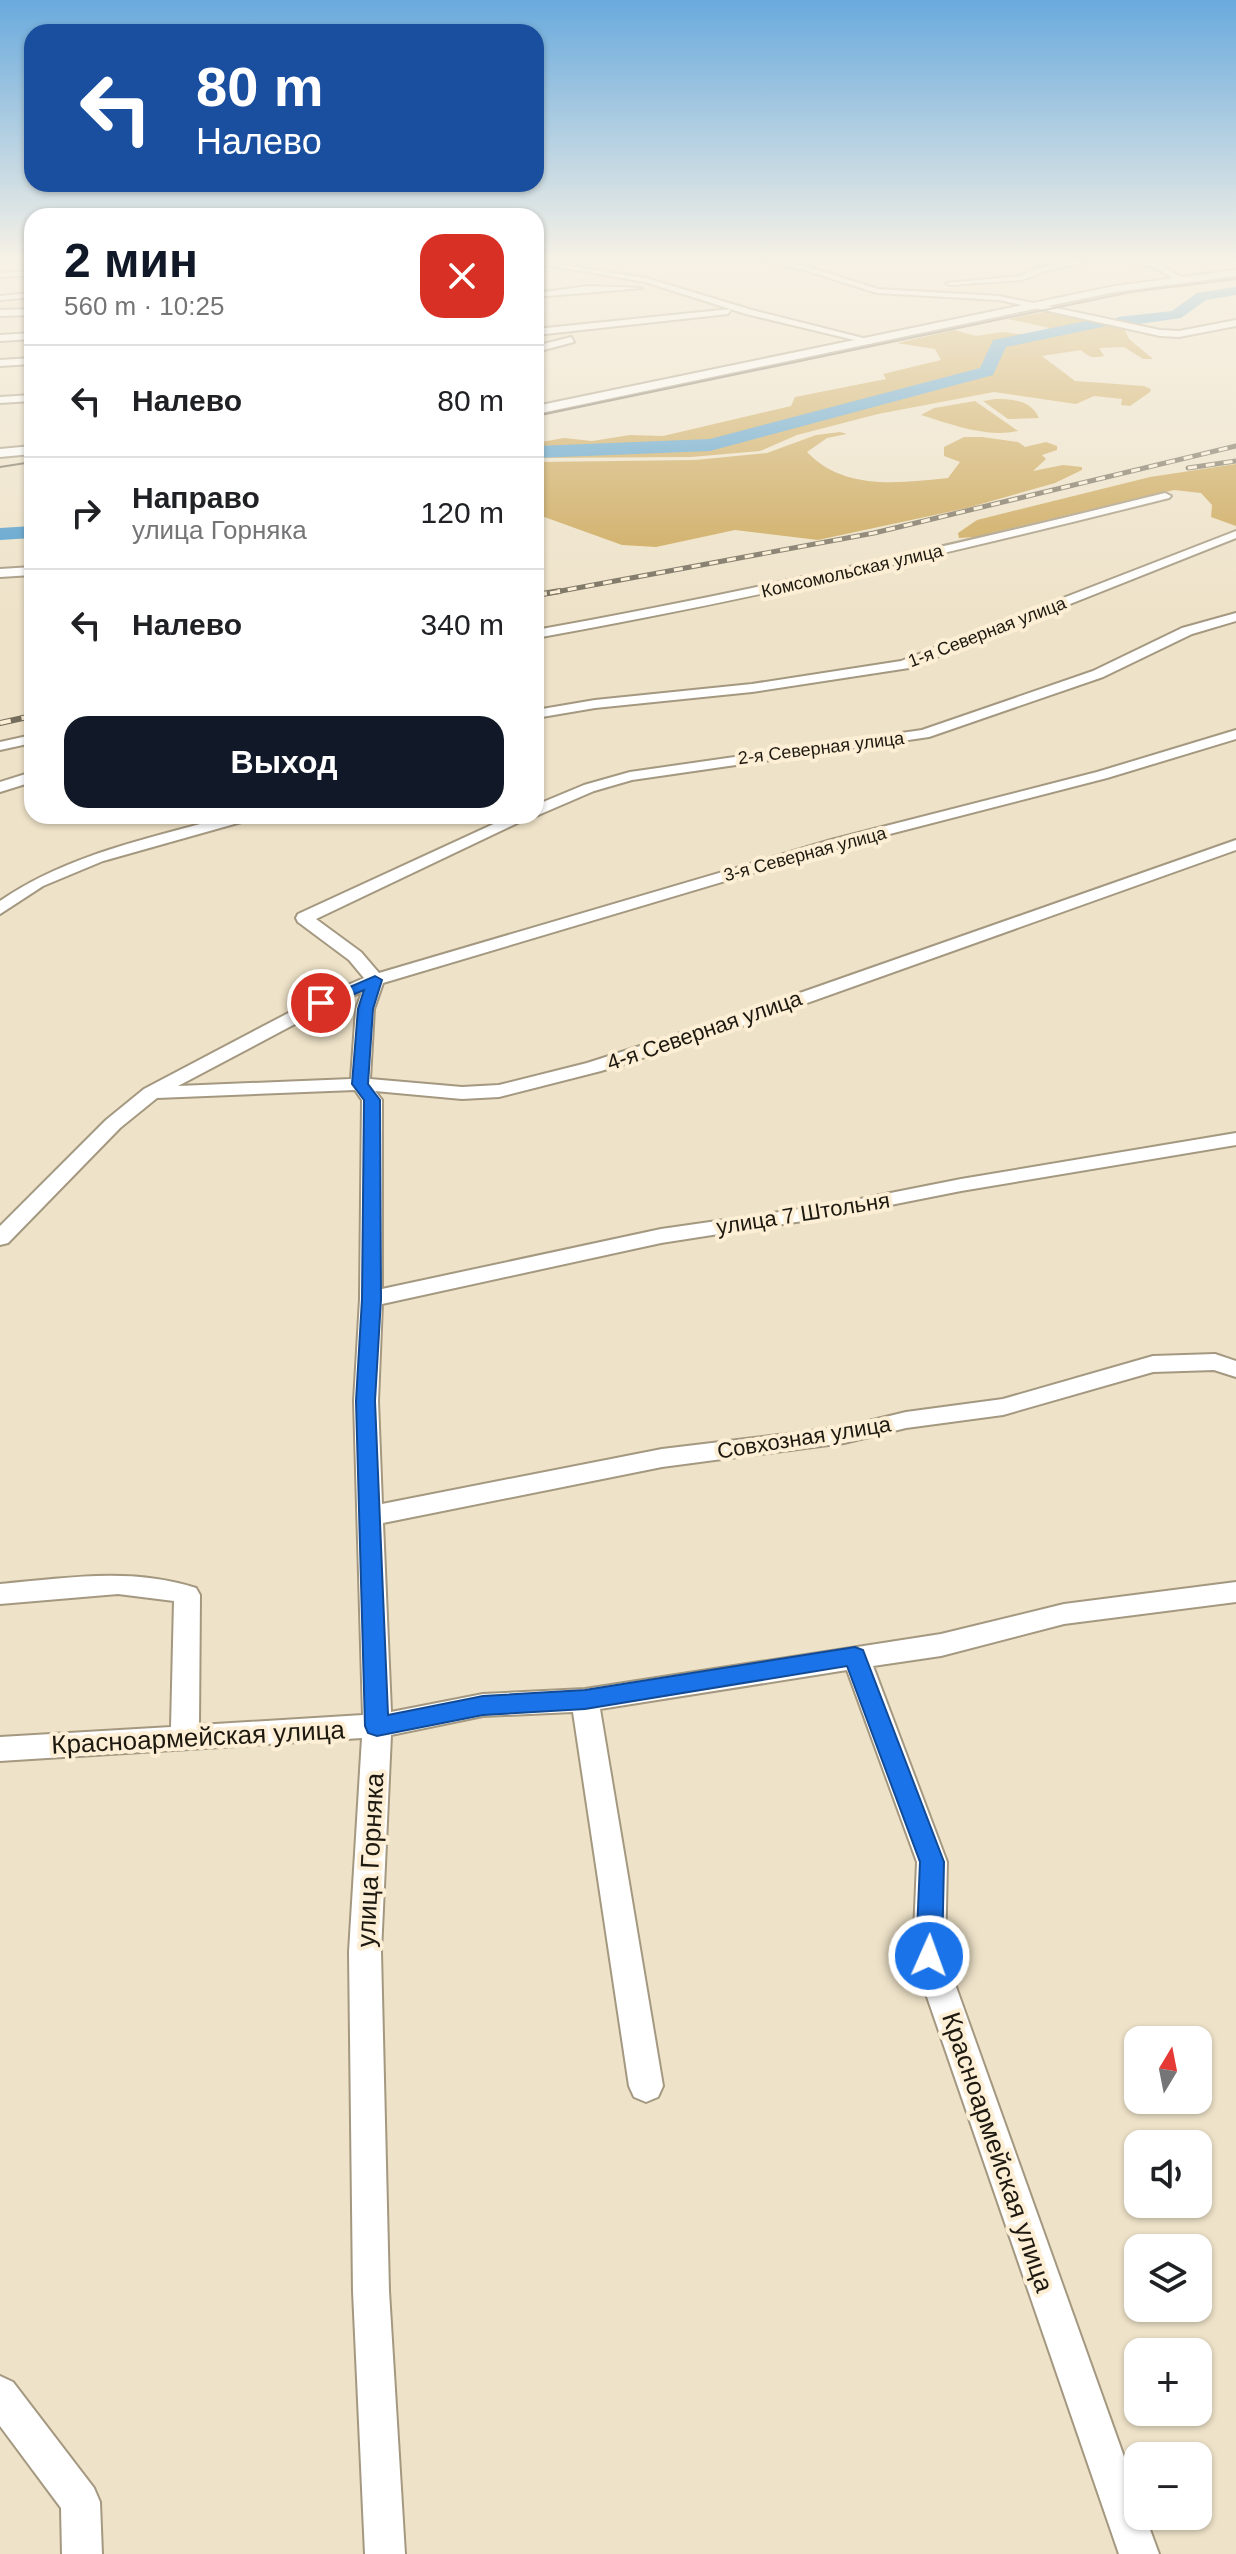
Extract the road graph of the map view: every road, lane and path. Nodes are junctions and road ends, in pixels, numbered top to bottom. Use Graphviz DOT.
graph roads {
  1 [pos="681,380"];
  2 [pos="24,398"];
  3 [pos="0,400"];
  4 [pos="544,408"];
  5 [pos="24,451"];
  6 [pos="0,453"];
  7 [pos="1165,496"];
  8 [pos="1236,534"];
  9 [pos="24,572"];
  10 [pos="0,573"];
  11 [pos="1236,617"];
  12 [pos="544,633"];
  13 [pos="544,713"];
  14 [pos="1236,734"];
  15 [pos="24,741"];
  16 [pos="0,746"];
  17 [pos="24,780"];
  18 [pos="0,787"];
  19 [pos="544,808"];
  20 [pos="218,824"];
  21 [pos="507,824"];
  22 [pos="1236,845"];
  23 [pos="0,909"];
  24 [pos="375,980"];
  25 [pos="360,1084"];
  26 [pos="151,1093"];
  27 [pos="1236,1139"];
  28 [pos="0,1238"];
  29 [pos="371,1299"];
  30 [pos="1236,1369"];
  31 [pos="370,1516"];
  32 [pos="1236,1592"];
  33 [pos="0,1594"];
  34 [pos="855,1656"];
  35 [pos="585,1700"];
  36 [pos="377,1726"];
  37 [pos="185,1737"];
  38 [pos="0,1749"];
  39 [pos="646,2086"];
  40 [pos="0,2395"];
  41 [pos="82,2554"];
  42 [pos="385,2554"];
  43 [pos="1139,2554"];
  1 -- 4 [label="main road"];
  2 -- 3 [label="street"];
  5 -- 6 [label="main road"];
  7 -- 12 [label="street, Комсомольская улица"];
  8 -- 13 [label="street, 1-я Северная улица"];
  9 -- 10 [label="street"];
  11 -- 19 [label="street, 2-я Северная улица"];
  14 -- 24 [label="street, 3-я Северная улица"];
  15 -- 16 [label="street"];
  17 -- 18 [label="street"];
  20 -- 23 [label="street"];
  21 -- 24 [label="street"];
  22 -- 25 [label="street, 4-я Северная улица"];
  24 -- 25 [label="street, улица Горняка"];
  24 -- 26 [label="street, 3-я Северная улица"];
  25 -- 26 [label="street, 4-я Северная улица"];
  25 -- 29 [label="street, улица Горняка"];
  26 -- 28 [label="street, 3-я Северная улица"];
  27 -- 29 [label="street, улица 7 Штольня"];
  29 -- 31 [label="street, улица Горняка"];
  30 -- 31 [label="street, Совхозная улица"];
  31 -- 36 [label="street, улица Горняка"];
  32 -- 34 [label="street, Красноармейская улица"];
  33 -- 37 [label="street"];
  34 -- 35 [label="street, Красноармейская улица"];
  34 -- 43 [label="street, Красноармейская улица"];
  35 -- 36 [label="street, Красноармейская улица"];
  35 -- 39 [label="street"];
  36 -- 37 [label="street, Красноармейская улица"];
  36 -- 42 [label="street, улица Горняка"];
  37 -- 38 [label="street, Красноармейская улица"];
  40 -- 41 [label="street"];
}
